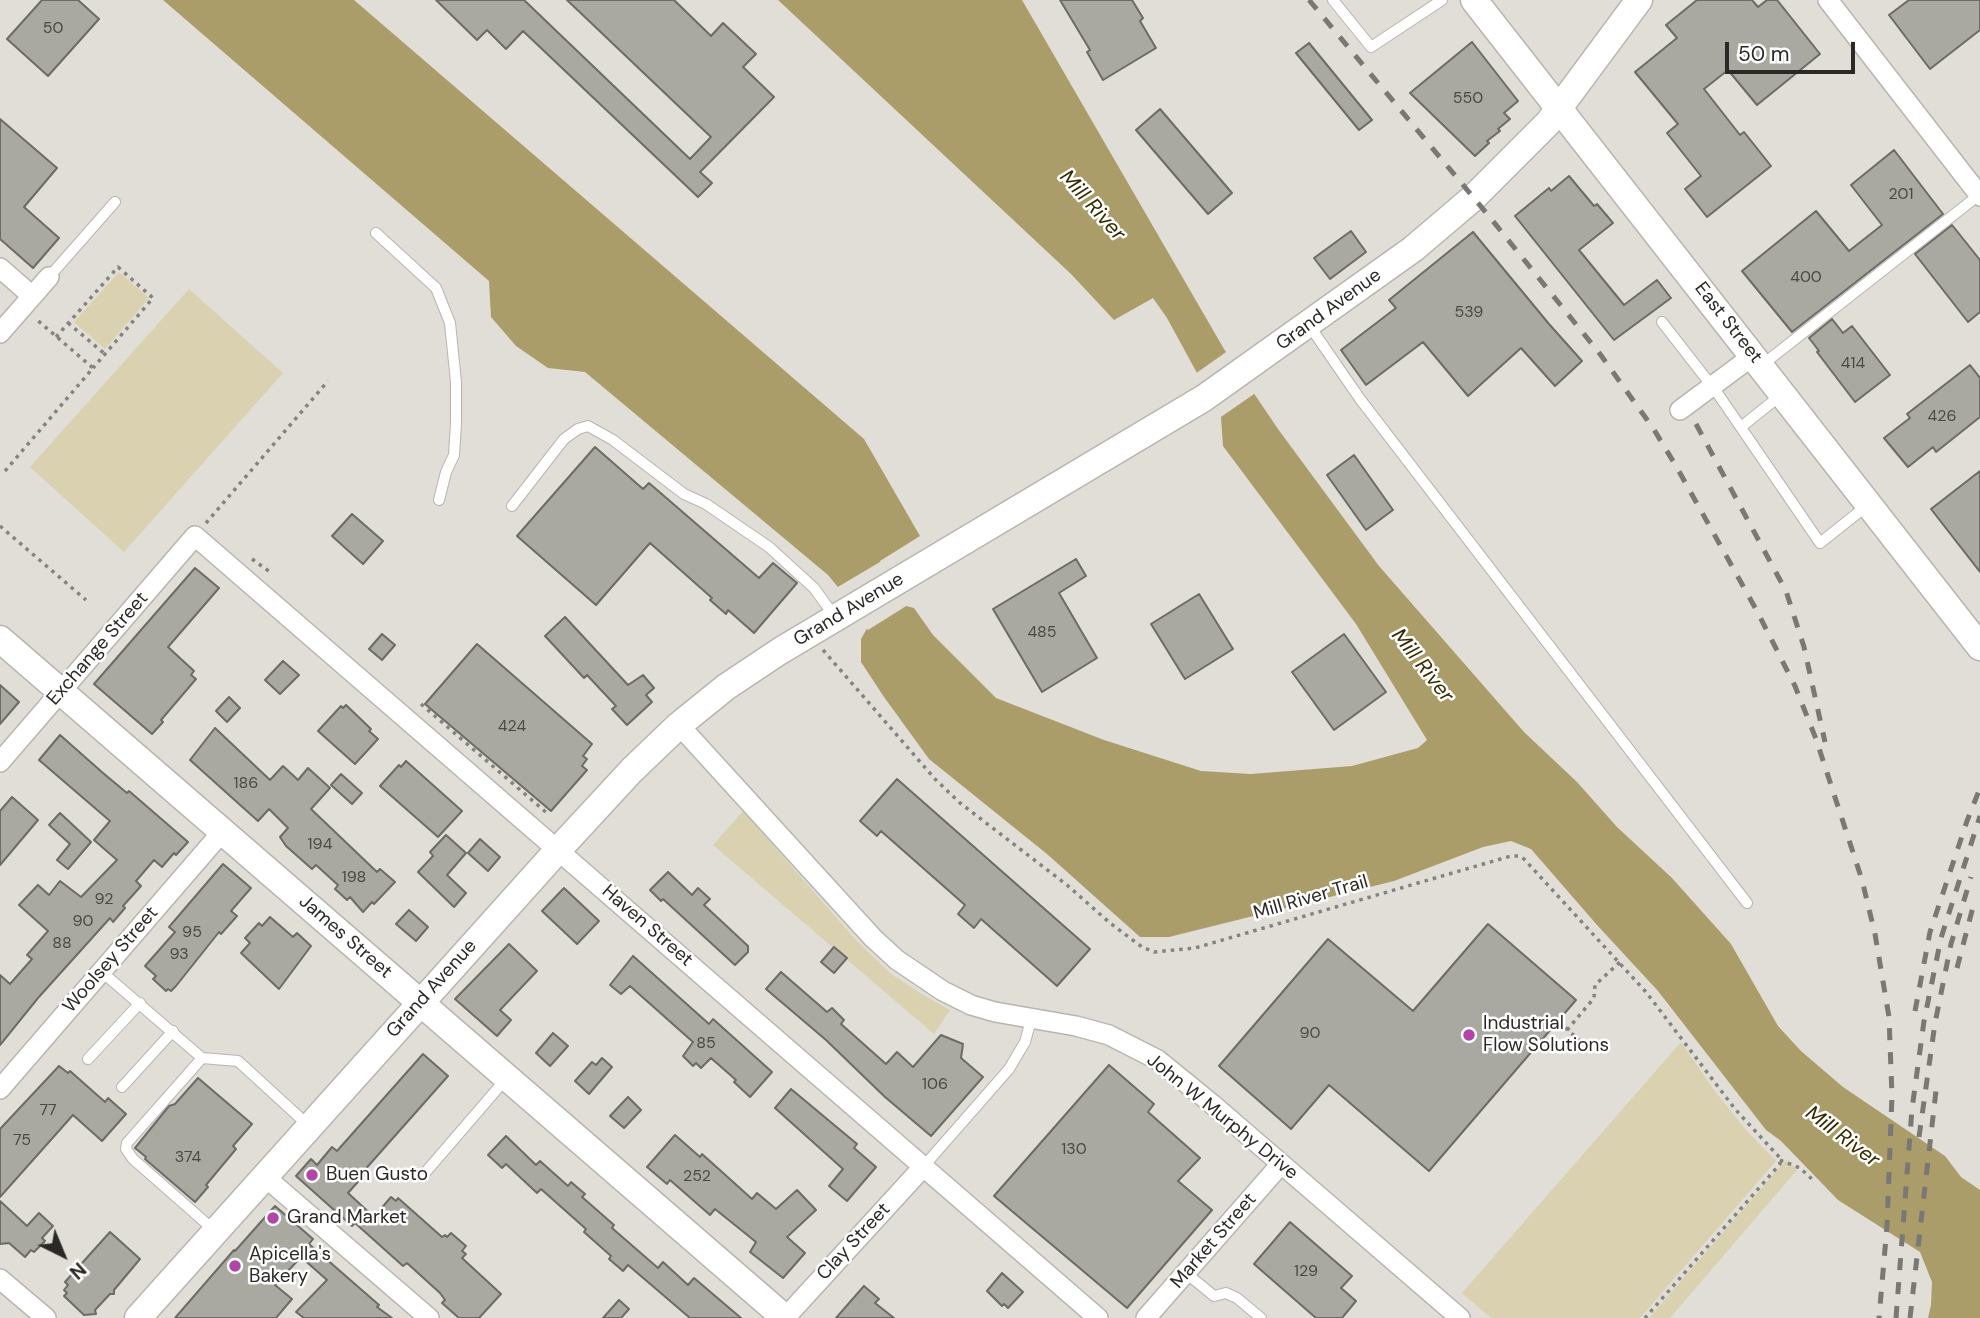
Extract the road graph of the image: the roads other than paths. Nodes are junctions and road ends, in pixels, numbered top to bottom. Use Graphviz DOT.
graph roads {
  1 [pos="1333,0"];
  2 [pos="1442,0"];
  3 [pos="1474,0"];
  4 [pos="1639,0"];
  5 [pos="1828,0"];
  6 [pos="1560,109"];
  7 [pos="1980,195"];
  8 [pos="116,202"];
  9 [pos="376,233"];
  10 [pos="0,268"];
  11 [pos="49,277"];
  12 [pos="32,296"];
  13 [pos="1662,322"];
  14 [pos="1309,325"];
  15 [pos="0,333"];
  16 [pos="1758,360"];
  17 [pos="1712,386"];
  18 [pos="1783,393"];
  19 [pos="1679,410"];
  20 [pos="1741,428"];
  21 [pos="439,500"];
  22 [pos="1869,504"];
  23 [pos="512,506"];
  24 [pos="201,529"];
  25 [pos="843,613"];
  26 [pos="0,639"];
  27 [pos="1980,647"];
  28 [pos="61,692"];
  29 [pos="679,725"];
  30 [pos="0,762"];
  31 [pos="222,831"];
  32 [pos="558,850"];
  33 [pos="1747,903"];
  34 [pos="102,972"];
  35 [pos="421,1001"];
  36 [pos="140,1003"];
  37 [pos="1031,1020"];
  38 [pos="173,1031"];
  39 [pos="202,1058"];
  40 [pos="88,1059"];
  41 [pos="508,1077"];
  42 [pos="122,1087"];
  43 [pos="0,1089"];
  44 [pos="309,1127"];
  45 [pos="1281,1164"];
  46 [pos="925,1166"];
  47 [pos="424,1174"];
  48 [pos="264,1176"];
  49 [pos="215,1232"];
  50 [pos="1185,1273"];
  51 [pos="0,1279"];
  52 [pos="46,1318"];
  53 [pos="138,1318"];
  54 [pos="429,1318"];
  55 [pos="785,1318"];
  56 [pos="1098,1318"];
  57 [pos="1146,1318"];
  58 [pos="1261,1318"];
  59 [pos="1461,1318"];
  1 -- 2 [label="lane"];
  3 -- 6 [label="main road, East Street"];
  4 -- 6 [label="main road, Grand Avenue"];
  5 -- 7 [label="street"];
  6 -- 14 [label="main road, Grand Avenue"];
  6 -- 16 [label="main road, East Street"];
  7 -- 16 [label="lane"];
  8 -- 11 [label="lane"];
  9 -- 21 [label="lane"];
  10 -- 12 [label="street"];
  11 -- 12 [label="street"];
  12 -- 15 [label="street"];
  13 -- 17 [label="lane"];
  14 -- 25 [label="main road, Grand Avenue"];
  14 -- 33 [label="lane"];
  16 -- 17 [label="street"];
  16 -- 18 [label="main road, East Street"];
  17 -- 19 [label="street"];
  17 -- 20 [label="lane"];
  18 -- 20 [label="lane"];
  18 -- 22 [label="main road, East Street"];
  20 -- 22 [label="lane"];
  22 -- 27 [label="main road, East Street"];
  23 -- 25 [label="lane"];
  24 -- 28 [label="street, Exchange Street"];
  24 -- 32 [label="street, Haven Street"];
  25 -- 29 [label="main road, Grand Avenue"];
  26 -- 28 [label="main road, James Street"];
  28 -- 30 [label="street, Exchange Street"];
  28 -- 31 [label="main road, James Street"];
  29 -- 32 [label="main road, Grand Avenue"];
  29 -- 37 [label="street, John W Murphy Drive"];
  31 -- 34 [label="street, Woolsey Street"];
  31 -- 35 [label="main road, James Street"];
  32 -- 35 [label="main road, Grand Avenue"];
  32 -- 46 [label="street, Haven Street"];
  34 -- 36 [label="lane"];
  34 -- 43 [label="street, Woolsey Street"];
  35 -- 41 [label="main road, James Street"];
  35 -- 44 [label="main road, Grand Avenue"];
  36 -- 38 [label="lane"];
  36 -- 40 [label="lane"];
  37 -- 45 [label="street, John W Murphy Drive"];
  37 -- 46 [label="lane"];
  38 -- 39 [label="lane"];
  38 -- 42 [label="lane"];
  39 -- 44 [label="lane"];
  39 -- 49 [label="lane"];
  41 -- 47 [label="lane"];
  41 -- 55 [label="main road, James Street"];
  44 -- 48 [label="main road, Grand Avenue"];
  45 -- 50 [label="street, Market Street"];
  45 -- 59 [label="street, John W Murphy Drive"];
  46 -- 55 [label="street, Clay Street"];
  46 -- 56 [label="street, Haven Street"];
  48 -- 49 [label="main road, Grand Avenue"];
  48 -- 54 [label="street"];
  49 -- 53 [label="main road, Grand Avenue"];
  50 -- 57 [label="street, Market Street"];
  50 -- 58 [label="lane"];
  51 -- 52 [label="street"];
}
